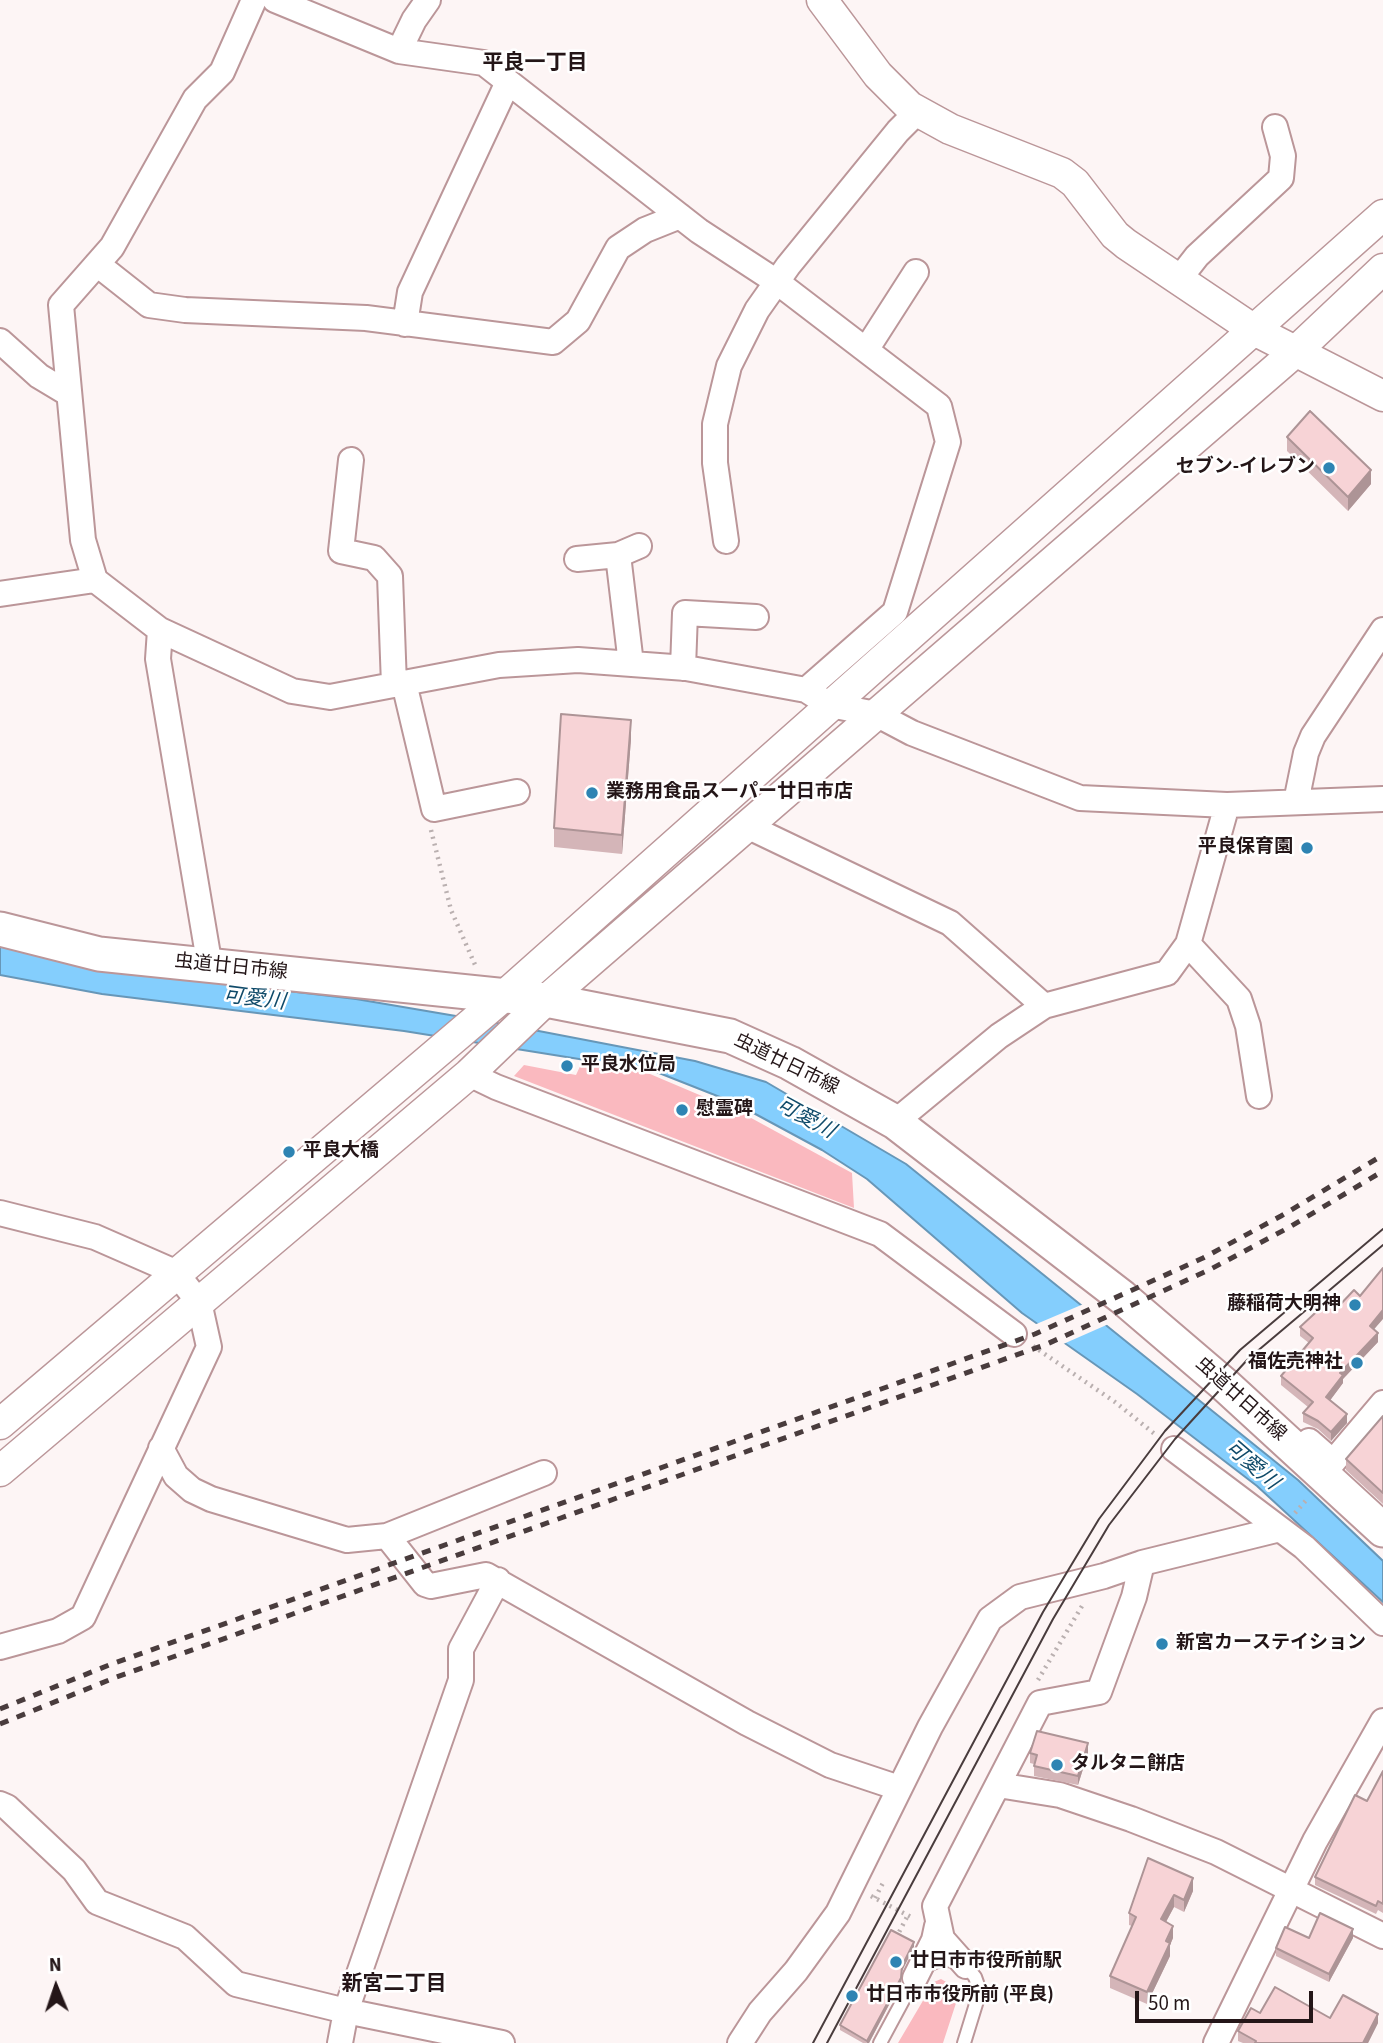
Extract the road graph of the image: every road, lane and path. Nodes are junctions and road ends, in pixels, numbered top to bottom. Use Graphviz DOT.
graph roads {
  1 [pos="254,0"];
  2 [pos="275,0"];
  3 [pos="428,0"];
  4 [pos="822,0"];
  5 [pos="399,51"];
  6 [pos="508,82"];
  7 [pos="916,112"];
  8 [pos="1275,127"];
  9 [pos="1383,215"];
  10 [pos="680,216"];
  11 [pos="97,264"];
  12 [pos="1383,269"];
  13 [pos="916,272"];
  14 [pos="1179,279"];
  15 [pos="777,282"];
  16 [pos="405,324"];
  17 [pos="1254,330"];
  18 [pos="0,341"];
  19 [pos="866,350"];
  20 [pos="1295,352"];
  21 [pos="69,394"];
  22 [pos="1383,396"];
  23 [pos="351,460"];
  24 [pos="726,541"];
  25 [pos="577,559"];
  26 [pos="95,580"];
  27 [pos="0,594"];
  28 [pos="756,617"];
  29 [pos="160,630"];
  30 [pos="1383,630"];
  31 [pos="631,664"];
  32 [pos="683,668"];
  33 [pos="399,684"];
  34 [pos="818,697"];
  35 [pos="876,714"];
  36 [pos="517,792"];
  37 [pos="1383,799"];
  38 [pos="1296,802"];
  39 [pos="1227,805"];
  40 [pos="434,809"];
  41 [pos="747,826"];
  42 [pos="0,929"];
  43 [pos="1188,944"];
  44 [pos="211,967"];
  45 [pos="479,973"];
  46 [pos="1044,1006"];
  47 [pos="515,1007"];
  48 [pos="472,1072"];
  49 [pos="1259,1096"];
  50 [pos="895,1122"];
  51 [pos="0,1213"];
  52 [pos="175,1272"];
  53 [pos="199,1302"];
  54 [pos="1014,1334"];
  55 [pos="1383,1403"];
  56 [pos="0,1424"];
  57 [pos="1276,1432"];
  58 [pos="1164,1442"];
  59 [pos="161,1448"];
  60 [pos="0,1471"];
  61 [pos="544,1473"];
  62 [pos="1316,1488"];
  63 [pos="1286,1522"];
  64 [pos="1383,1530"];
  65 [pos="387,1536"];
  66 [pos="1142,1563"];
  67 [pos="498,1580"];
  68 [pos="1383,1623"];
  69 [pos="0,1647"];
  70 [pos="1383,1721"];
  71 [pos="998,1785"];
  72 [pos="899,1788"];
  73 [pos="0,1804"];
  74 [pos="884,1881"];
  75 [pos="852,1886"];
  76 [pos="1290,1892"];
  77 [pos="875,1898"];
  78 [pos="937,1926"];
  79 [pos="1383,1936"];
  80 [pos="896,1938"];
  81 [pos="965,1966"];
  82 [pos="915,1978"];
  83 [pos="346,2011"];
  84 [pos="340,2043"];
  85 [pos="502,2043"];
  86 [pos="740,2043"];
  87 [pos="880,2043"];
  88 [pos="964,2043"];
  89 [pos="1216,2043"];
  1 -- 11 [label="street"];
  2 -- 5 [label="street"];
  3 -- 5 [label="street"];
  4 -- 7 [label="street"];
  5 -- 6 [label="street"];
  6 -- 10 [label="street"];
  6 -- 16 [label="street"];
  7 -- 14 [label="street"];
  7 -- 15 [label="street"];
  8 -- 14 [label="street"];
  9 -- 17 [label="street"];
  10 -- 15 [label="street"];
  10 -- 16 [label="street"];
  11 -- 16 [label="street"];
  11 -- 21 [label="street"];
  12 -- 20 [label="street"];
  13 -- 19 [label="street"];
  14 -- 17 [label="street"];
  15 -- 19 [label="street"];
  15 -- 24 [label="street"];
  17 -- 20 [label="street"];
  17 -- 34 [label="street"];
  18 -- 21 [label="street"];
  19 -- 34 [label="street"];
  20 -- 22 [label="street"];
  20 -- 35 [label="street"];
  21 -- 26 [label="street"];
  23 -- 33 [label="street"];
  25 -- 31 [label="street"];
  26 -- 27 [label="street"];
  26 -- 29 [label="street"];
  28 -- 32 [label="street"];
  29 -- 33 [label="street"];
  29 -- 44 [label="street"];
  30 -- 38 [label="street"];
  31 -- 32 [label="street"];
  31 -- 33 [label="street"];
  32 -- 34 [label="street"];
  33 -- 40 [label="street"];
  34 -- 35 [label="street"];
  34 -- 47 [label="street"];
  35 -- 39 [label="street"];
  35 -- 41 [label="street"];
  36 -- 40 [label="street"];
  37 -- 38 [label="street"];
  38 -- 39 [label="street"];
  39 -- 43 [label="street"];
  40 -- 45 [label="path"];
  41 -- 46 [label="street"];
  41 -- 47 [label="street"];
  42 -- 44 [label="main road, 虫道廿日市線"];
  43 -- 46 [label="street"];
  43 -- 49 [label="street"];
  44 -- 47 [label="main road, 虫道廿日市線"];
  46 -- 50 [label="street"];
  47 -- 48 [label="street"];
  47 -- 50 [label="main road, 虫道廿日市線"];
  47 -- 52 [label="street"];
  48 -- 53 [label="street"];
  48 -- 54 [label="street"];
  50 -- 57 [label="main road, 虫道廿日市線"];
  51 -- 52 [label="street"];
  52 -- 53 [label="street"];
  52 -- 56 [label="street"];
  53 -- 59 [label="street"];
  53 -- 60 [label="street"];
  54 -- 58 [label="path"];
  55 -- 57 [label="street"];
  57 -- 64 [label="main road, 虫道廿日市線"];
  58 -- 63 [label="street"];
  59 -- 65 [label="street"];
  59 -- 69 [label="street"];
  61 -- 65 [label="street"];
  62 -- 63 [label="path"];
  63 -- 66 [label="street"];
  63 -- 68 [label="street"];
  65 -- 67 [label="street"];
  66 -- 71 [label="street"];
  66 -- 72 [label="street"];
  67 -- 72 [label="street"];
  67 -- 83 [label="street"];
  70 -- 76 [label="street"];
  71 -- 76 [label="street"];
  71 -- 78 [label="street"];
  72 -- 75 [label="street"];
  73 -- 83 [label="street"];
  74 -- 77 [label="path"];
  75 -- 77 [label="path"];
  75 -- 86 [label="street"];
  76 -- 79 [label="street"];
  76 -- 89 [label="street"];
  77 -- 80 [label="path"];
  78 -- 81 [label="street"];
  78 -- 82 [label="street"];
  81 -- 82 [label="lane"];
  81 -- 88 [label="lane"];
  82 -- 87 [label="lane"];
  83 -- 84 [label="street"];
  83 -- 85 [label="street"];
}
